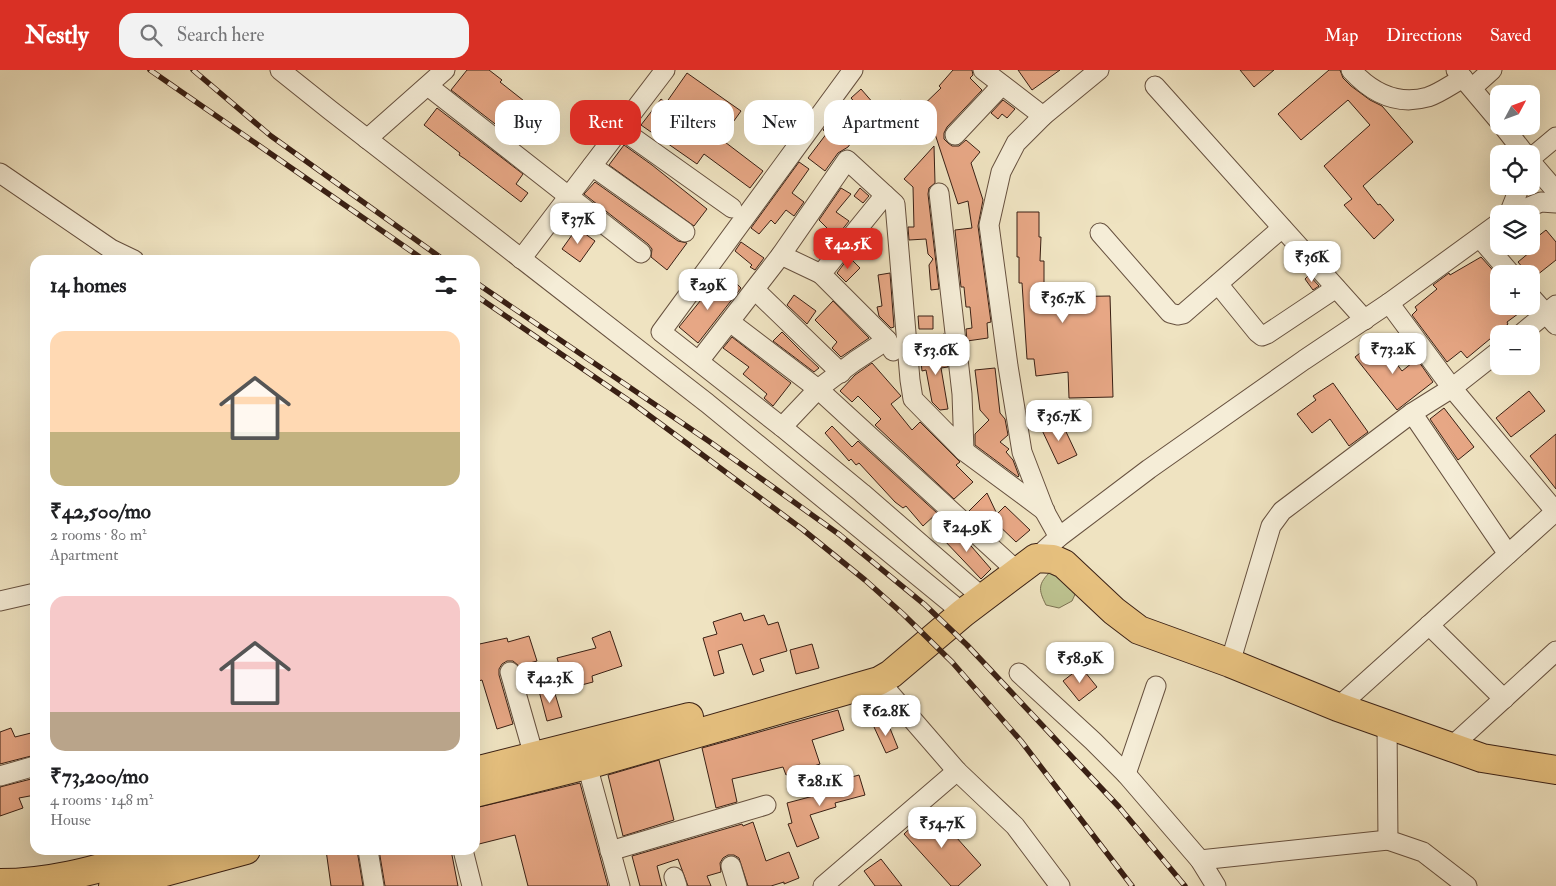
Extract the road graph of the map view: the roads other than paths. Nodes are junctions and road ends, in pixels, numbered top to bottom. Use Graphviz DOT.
graph roads {
  1 [pos="280,70"];
  2 [pos="445,70"];
  3 [pos="665,70"];
  4 [pos="853,70"];
  5 [pos="983,70"];
  6 [pos="1099,70"];
  7 [pos="1351,70"];
  8 [pos="1492,70"];
  9 [pos="1464,79"];
  10 [pos="1002,85"];
  11 [pos="428,86"];
  12 [pos="1155,86"];
  13 [pos="641,102"];
  14 [pos="1490,110"];
  15 [pos="1043,116"];
  16 [pos="955,135"];
  17 [pos="1510,135"];
  18 [pos="1556,137"];
  19 [pos="367,140"];
  20 [pos="641,143"];
  21 [pos="608,145"];
  22 [pos="1518,145"];
  23 [pos="1540,150"];
  24 [pos="592,166"];
  25 [pos="1540,172"];
  26 [pos="0,173"];
  27 [pos="1556,191"];
  28 [pos="938,192"];
  29 [pos="885,195"];
  30 [pos="568,197"];
  31 [pos="1556,203"];
  32 [pos="1534,205"];
  33 [pos="732,208"];
  34 [pos="1282,228"];
  35 [pos="1490,230"];
  36 [pos="685,232"];
  37 [pos="1100,233"];
  38 [pos="1480,238"];
  39 [pos="641,253"];
  40 [pos="124,255"];
  41 [pos="781,255"];
  42 [pos="521,259"];
  43 [pos="1503,265"];
  44 [pos="821,274"];
  45 [pos="1218,284"];
  46 [pos="1336,288"];
  47 [pos="755,290"];
  48 [pos="1389,303"];
  49 [pos="1540,304"];
  50 [pos="1553,315"];
  51 [pos="1365,320"];
  52 [pos="730,322"];
  53 [pos="1536,325"];
  54 [pos="887,340"];
  55 [pos="1490,358"];
  56 [pos="699,361"];
  57 [pos="841,373"];
  58 [pos="910,380"];
  59 [pos="1452,388"];
  60 [pos="818,389"];
  61 [pos="1412,413"];
  62 [pos="782,427"];
  63 [pos="964,451"];
  64 [pos="1045,512"];
  65 [pos="1556,512"];
  66 [pos="1059,537"];
  67 [pos="1508,554"];
  68 [pos="1027,565"];
  69 [pos="30,594"];
  70 [pos="0,601"];
  71 [pos="972,606"];
  72 [pos="1429,625"];
  73 [pos="1556,651"];
  74 [pos="904,662"];
  75 [pos="1230,663"];
  76 [pos="510,672"];
  77 [pos="1019,673"];
  78 [pos="879,681"];
  79 [pos="1156,686"];
  80 [pos="1504,699"];
  81 [pos="1338,707"];
  82 [pos="1386,723"];
  83 [pos="1451,748"];
  84 [pos="534,756"];
  85 [pos="586,765"];
  86 [pos="30,767"];
  87 [pos="480,770"];
  88 [pos="957,770"];
  89 [pos="1556,770"];
  90 [pos="1126,774"];
  91 [pos="0,776"];
  92 [pos="480,792"];
  93 [pos="766,805"];
  94 [pos="1388,840"];
  95 [pos="610,851"];
  96 [pos="151,855"];
  97 [pos="230,855"];
  98 [pos="369,855"];
  99 [pos="464,855"];
  100 [pos="1200,860"];
  101 [pos="117,866"];
  102 [pos="731,866"];
  103 [pos="150,880"];
  104 [pos="0,883"];
  105 [pos="374,886"];
  106 [pos="472,886"];
  107 [pos="620,886"];
  108 [pos="737,886"];
  109 [pos="823,886"];
  110 [pos="1060,886"];
  111 [pos="1216,886"];
  112 [pos="1467,886"];
  1 -- 19 [label="street"];
  2 -- 11 [label="street"];
  3 -- 13 [label="street"];
  4 -- 56 [label="street"];
  5 -- 10 [label="street"];
  6 -- 15 [label="street"];
  7 -- 9 [label="street"];
  8 -- 9 [label="street"];
  9 -- 14 [label="street"];
  10 -- 15 [label="street"];
  10 -- 16 [label="street"];
  11 -- 19 [label="street"];
  11 -- 30 [label="street"];
  12 -- 34 [label="street"];
  15 -- 64 [label="street"];
  17 -- 22 [label="street"];
  18 -- 23 [label="street"];
  19 -- 42 [label="street"];
  20 -- 33 [label="street"];
  21 -- 24 [label="street"];
  24 -- 30 [label="street"];
  24 -- 36 [label="street"];
  25 -- 27 [label="street"];
  26 -- 40 [label="street"];
  28 -- 63 [label="street"];
  29 -- 41 [label="street"];
  29 -- 44 [label="street"];
  29 -- 58 [label="street"];
  30 -- 39 [label="street"];
  30 -- 42 [label="street"];
  31 -- 32 [label="street"];
  34 -- 45 [label="street"];
  34 -- 46 [label="street"];
  35 -- 38 [label="street"];
  37 -- 45 [label="street"];
  38 -- 43 [label="street"];
  38 -- 48 [label="street"];
  41 -- 44 [label="street"];
  41 -- 47 [label="street"];
  42 -- 71 [label="street"];
  44 -- 54 [label="street"];
  45 -- 46 [label="street"];
  46 -- 51 [label="street"];
  47 -- 52 [label="street"];
  47 -- 57 [label="street"];
  48 -- 51 [label="street"];
  48 -- 59 [label="street"];
  49 -- 50 [label="street"];
  50 -- 53 [label="street"];
  51 -- 66 [label="street"];
  52 -- 56 [label="street"];
  52 -- 60 [label="street"];
  54 -- 57 [label="street"];
  54 -- 58 [label="street"];
  55 -- 59 [label="street"];
  56 -- 62 [label="street"];
  57 -- 60 [label="street"];
  58 -- 63 [label="street"];
  59 -- 61 [label="street"];
  59 -- 65 [label="street"];
  60 -- 62 [label="street"];
  60 -- 68 [label="street"];
  61 -- 67 [label="street"];
  61 -- 75 [label="street"];
  62 -- 71 [label="street"];
  63 -- 64 [label="street"];
  64 -- 66 [label="street"];
  65 -- 67 [label="street"];
  66 -- 68 [label="street"];
  67 -- 72 [label="street"];
  68 -- 71 [label="highway"];
  68 -- 75 [label="highway"];
  69 -- 70 [label="street"];
  71 -- 74 [label="highway"];
  72 -- 80 [label="street"];
  72 -- 81 [label="street"];
  73 -- 80 [label="street"];
  74 -- 78 [label="highway"];
  74 -- 84 [label="highway"];
  75 -- 81 [label="highway"];
  76 -- 84 [label="street"];
  77 -- 90 [label="street"];
  78 -- 85 [label="highway"];
  78 -- 88 [label="street"];
  79 -- 90 [label="street"];
  80 -- 83 [label="street"];
  81 -- 82 [label="highway"];
  82 -- 83 [label="highway"];
  82 -- 94 [label="street"];
  83 -- 89 [label="highway"];
  84 -- 87 [label="highway"];
  85 -- 92 [label="highway"];
  85 -- 95 [label="street"];
  86 -- 91 [label="street"];
  88 -- 109 [label="street"];
  88 -- 110 [label="street"];
  90 -- 100 [label="street"];
  93 -- 95 [label="street"];
  94 -- 100 [label="street"];
  94 -- 112 [label="street"];
  95 -- 107 [label="street"];
  96 -- 101 [label="highway"];
  97 -- 103 [label="highway"];
  98 -- 105 [label="street"];
  99 -- 106 [label="street"];
  100 -- 111 [label="street"];
  101 -- 103 [label="highway"];
  101 -- 104 [label="highway"];
  102 -- 108 [label="street"];
}
